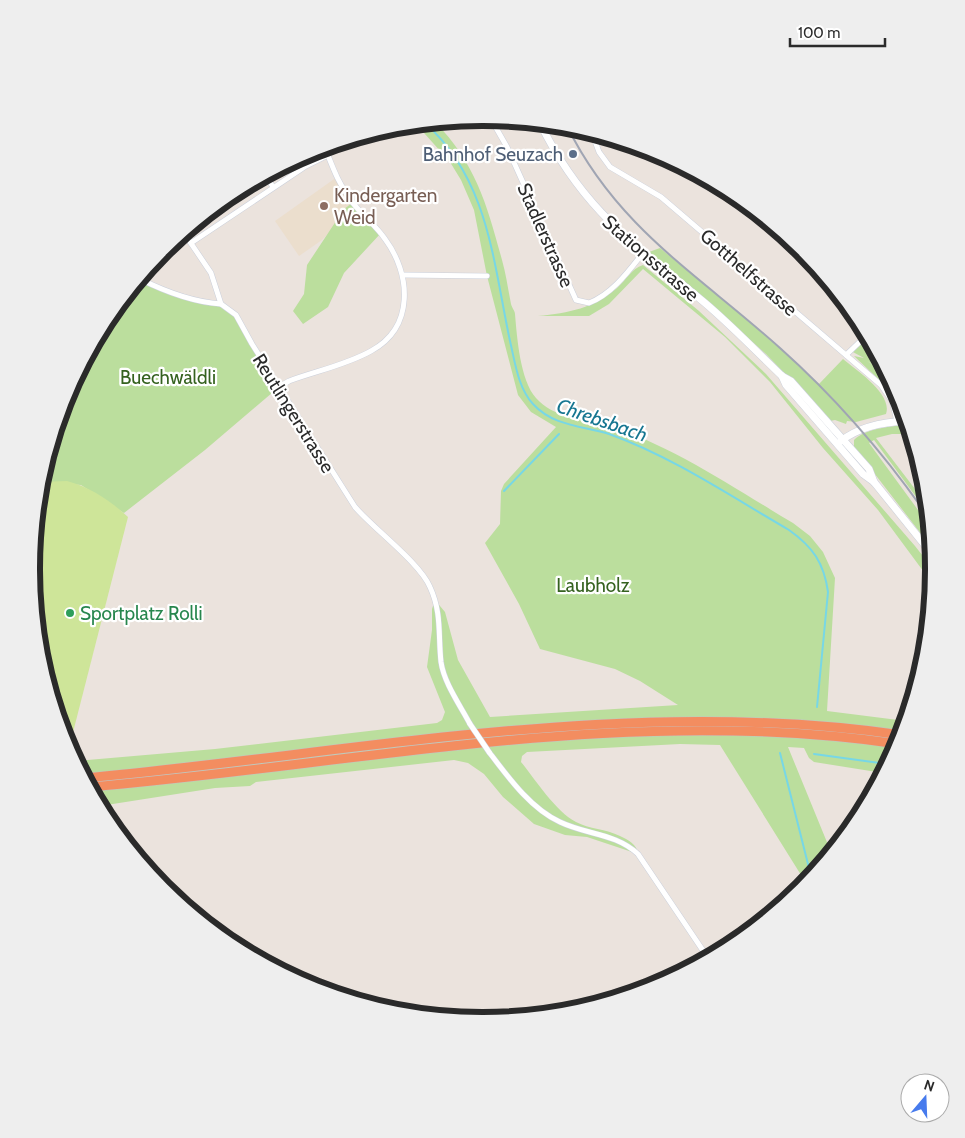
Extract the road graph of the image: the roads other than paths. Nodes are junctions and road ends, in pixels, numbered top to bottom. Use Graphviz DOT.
graph roads {
  1 [pos="496,126"];
  2 [pos="544,131"];
  3 [pos="595,142"];
  4 [pos="328,155"];
  5 [pos="270,181"];
  6 [pos="274,187"];
  7 [pos="188,239"];
  8 [pos="191,243"];
  9 [pos="643,254"];
  10 [pos="403,275"];
  11 [pos="487,276"];
  12 [pos="146,282"];
  13 [pos="221,304"];
  14 [pos="861,341"];
  15 [pos="846,356"];
  16 [pos="279,387"];
  17 [pos="891,401"];
  18 [pos="894,406"];
  19 [pos="897,421"];
  20 [pos="841,442"];
  21 [pos="924,544"];
  22 [pos="893,734"];
  23 [pos="889,743"];
  24 [pos="90,772"];
  25 [pos="124,774"];
  26 [pos="92,777"];
  27 [pos="97,787"];
  28 [pos="704,952"];
  1 -- 9 [label="street, Stadlerstrasse"];
  2 -- 9 [label="main road, Stationsstrasse"];
  3 -- 15 [label="street, Gotthelfstrasse"];
  4 -- 6 [label="street"];
  4 -- 10 [label="street"];
  5 -- 6 [label="street"];
  6 -- 8 [label="street"];
  7 -- 8 [label="street, Reutlingerstrasse"];
  8 -- 13 [label="street, Reutlingerstrasse"];
  9 -- 20 [label="main road, Stationsstrasse"];
  10 -- 11 [label="street"];
  10 -- 16 [label="street"];
  12 -- 13 [label="street"];
  13 -- 16 [label="street, Reutlingerstrasse"];
  14 -- 15 [label="street"];
  15 -- 17 [label="street, Gotthelfstrasse"];
  16 -- 28 [label="street, Reutlingerstrasse, bridge"];
  18 -- 19 [label="street, Gotthelfstrasse"];
  19 -- 20 [label="main road"];
  20 -- 21 [label="main road, Stationsstrasse"];
  22 -- 25 [label="highway"];
  23 -- 27 [label="highway"];
  24 -- 25 [label="highway"];
  25 -- 26 [label="highway"];
}
